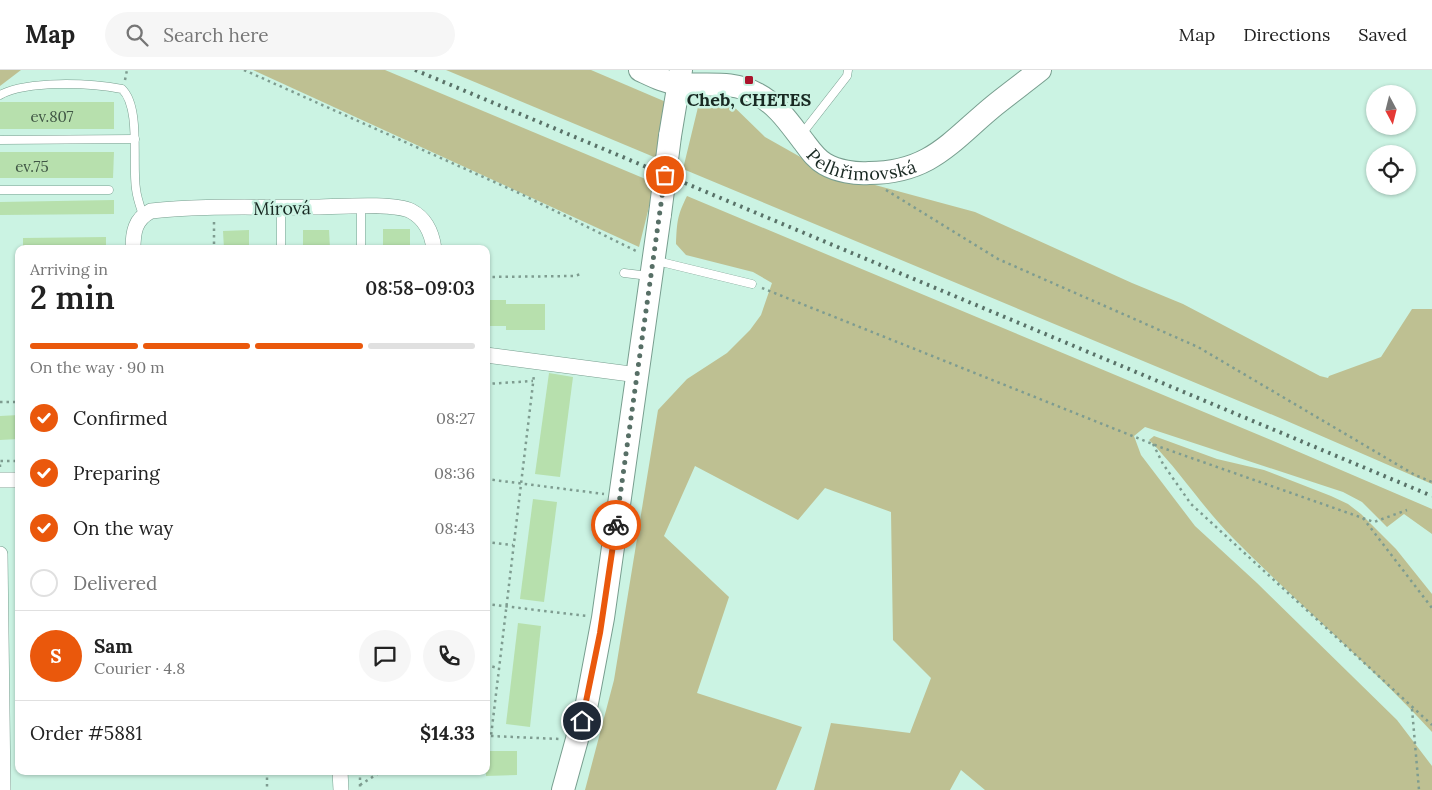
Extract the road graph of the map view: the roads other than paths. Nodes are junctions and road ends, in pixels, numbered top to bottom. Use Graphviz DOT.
graph roads {
  1 [pos="640,70"];
  2 [pos="848,70"];
  3 [pos="1040,70"];
  4 [pos="680,77"];
  5 [pos="0,95"];
  6 [pos="800,136"];
  7 [pos="135,139"];
  8 [pos="0,140"];
  9 [pos="0,190"];
  10 [pos="109,190"];
  11 [pos="361,206"];
  12 [pos="281,208"];
  13 [pos="143,215"];
  14 [pos="133,245"];
  15 [pos="281,245"];
  16 [pos="361,245"];
  17 [pos="433,245"];
  18 [pos="653,268"];
  19 [pos="624,273"];
  20 [pos="752,284"];
  21 [pos="490,355"];
  22 [pos="638,375"];
  23 [pos="0,480"];
  24 [pos="15,480"];
  25 [pos="0,554"];
  26 [pos="0,644"];
  27 [pos="340,775"];
  28 [pos="3,790"];
  29 [pos="341,790"];
  30 [pos="562,790"];
  1 -- 4 [label="street, Pelhřimovská"];
  2 -- 6 [label="lane"];
  3 -- 6 [label="street, Pelhřimovská"];
  4 -- 6 [label="street, Pelhřimovská"];
  4 -- 18 [label="street, bridge"];
  5 -- 7 [label="lane"];
  7 -- 8 [label="lane"];
  7 -- 13 [label="lane"];
  9 -- 10 [label="lane"];
  11 -- 12 [label="street, Mírová"];
  11 -- 16 [label="lane"];
  11 -- 17 [label="street, Mírová"];
  12 -- 13 [label="street, Mírová"];
  12 -- 15 [label="lane"];
  13 -- 14 [label="street"];
  18 -- 19 [label="lane"];
  18 -- 20 [label="lane"];
  18 -- 22 [label="street"];
  21 -- 22 [label="street"];
  22 -- 30 [label="street"];
  23 -- 24 [label="street"];
  25 -- 26 [label="street"];
  26 -- 28 [label="street"];
  27 -- 29 [label="street"];
}
